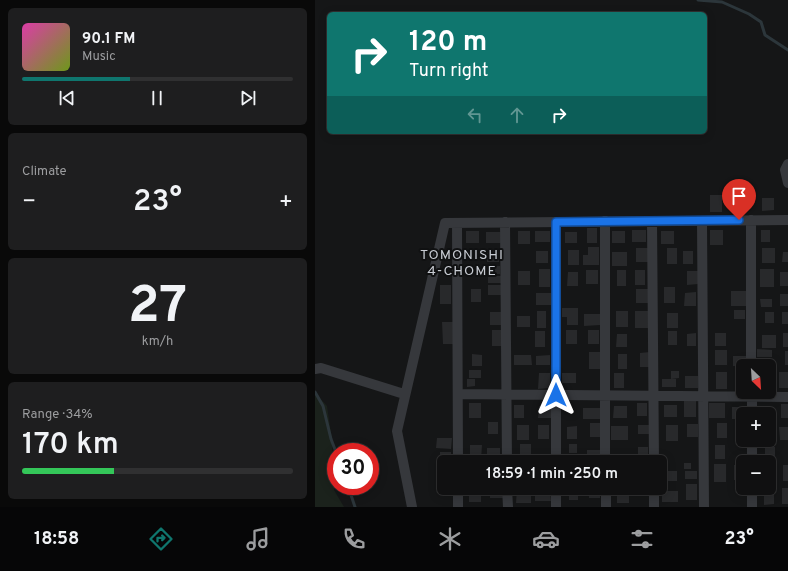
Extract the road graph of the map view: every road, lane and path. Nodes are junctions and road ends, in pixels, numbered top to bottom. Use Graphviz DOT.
graph roads {
  1 [pos="788,164"];
  2 [pos="788,183"];
  3 [pos="751,220"];
  4 [pos="788,220"];
  5 [pos="653,221"];
  6 [pos="702,221"];
  7 [pos="505,222"];
  8 [pos="556,222"];
  9 [pos="605,222"];
  10 [pos="457,223"];
  11 [pos="751,359"];
  12 [pos="315,369"];
  13 [pos="404,394"];
  14 [pos="458,394"];
  15 [pos="507,395"];
  16 [pos="556,395"];
  17 [pos="736,395"];
  18 [pos="605,396"];
  19 [pos="653,396"];
  20 [pos="703,396"];
  21 [pos="776,396"];
  22 [pos="788,397"];
  23 [pos="458,455"];
  24 [pos="507,455"];
  25 [pos="556,455"];
  26 [pos="605,455"];
  27 [pos="654,455"];
  28 [pos="458,495"];
  29 [pos="507,495"];
  30 [pos="556,495"];
  31 [pos="605,495"];
  32 [pos="654,495"];
  33 [pos="752,495"];
  34 [pos="412,507"];
  35 [pos="458,507"];
  36 [pos="508,507"];
  37 [pos="556,507"];
  38 [pos="606,507"];
  39 [pos="654,507"];
  40 [pos="704,507"];
  41 [pos="752,507"];
  1 -- 2 [label="street"];
  3 -- 4 [label="street"];
  3 -- 6 [label="street"];
  3 -- 11 [label="street"];
  5 -- 6 [label="street"];
  5 -- 9 [label="street"];
  5 -- 19 [label="street"];
  6 -- 20 [label="street"];
  7 -- 8 [label="street"];
  7 -- 10 [label="street"];
  7 -- 15 [label="street"];
  8 -- 9 [label="street"];
  8 -- 16 [label="street"];
  9 -- 18 [label="street"];
  10 -- 13 [label="street"];
  10 -- 14 [label="street"];
  12 -- 13 [label="street"];
  13 -- 34 [label="street"];
  14 -- 15 [label="street"];
  14 -- 23 [label="street"];
  15 -- 16 [label="street"];
  15 -- 24 [label="street"];
  16 -- 18 [label="street"];
  16 -- 25 [label="street"];
  17 -- 20 [label="street"];
  18 -- 19 [label="street"];
  18 -- 26 [label="street"];
  19 -- 20 [label="street"];
  19 -- 27 [label="street"];
  20 -- 40 [label="street"];
  21 -- 22 [label="street"];
  28 -- 35 [label="street"];
  29 -- 36 [label="street"];
  30 -- 37 [label="street"];
  31 -- 38 [label="street"];
  32 -- 39 [label="street"];
  33 -- 41 [label="street"];
}
